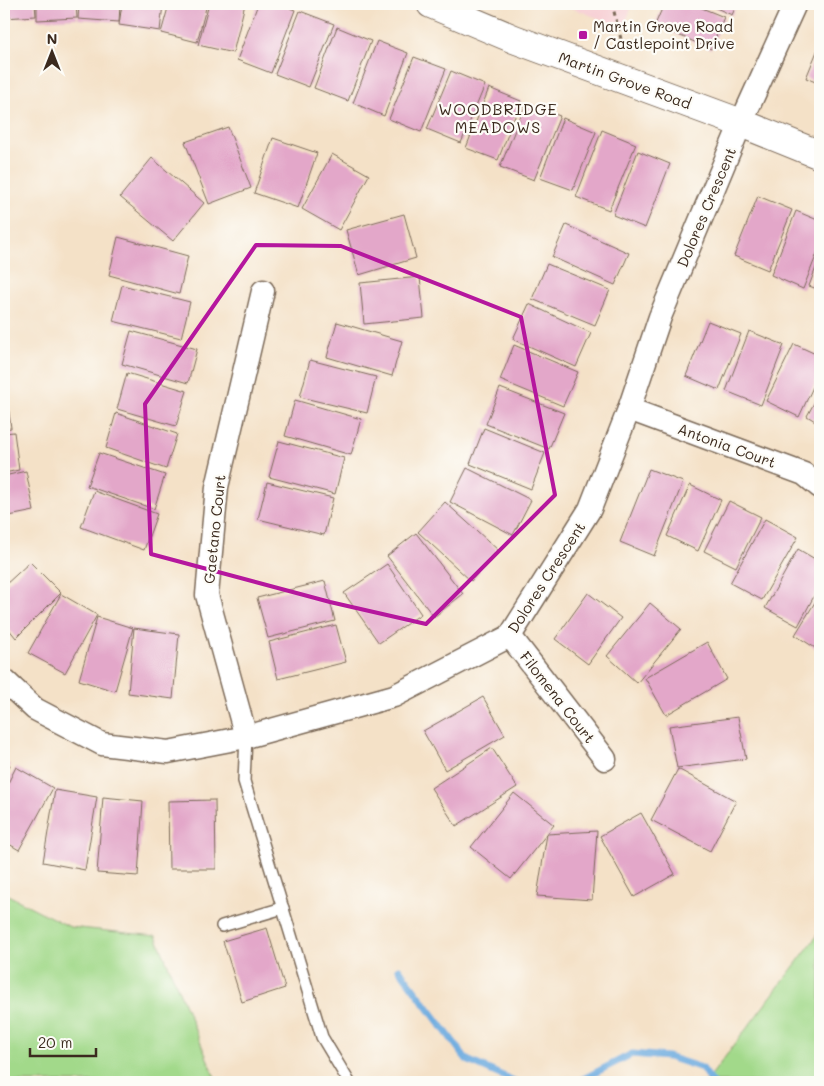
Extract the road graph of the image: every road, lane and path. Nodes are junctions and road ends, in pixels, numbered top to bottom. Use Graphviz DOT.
graph roads {
  1 [pos="431,4"];
  2 [pos="612,4"];
  3 [pos="795,4"];
  4 [pos="621,40"];
  5 [pos="742,123"];
  6 [pos="820,155"];
  7 [pos="262,291"];
  8 [pos="629,409"];
  9 [pos="820,487"];
  10 [pos="510,636"];
  11 [pos="4,680"];
  12 [pos="246,737"];
  13 [pos="606,759"];
  14 [pos="283,908"];
  15 [pos="222,926"];
  16 [pos="349,1082"];
  1 -- 5 [label="street, Martin Grove Road"];
  2 -- 4 [label="path"];
  3 -- 5 [label="street, Dolores Crescent"];
  5 -- 6 [label="street, Martin Grove Road"];
  5 -- 8 [label="street, Dolores Crescent"];
  7 -- 12 [label="street, Gaetano Court"];
  8 -- 9 [label="street, Antonia Court"];
  8 -- 10 [label="street, Dolores Crescent"];
  10 -- 12 [label="street, Dolores Crescent"];
  10 -- 13 [label="street, Filomena Court"];
  11 -- 12 [label="street, Dolores Crescent"];
  12 -- 14 [label="lane"];
  14 -- 15 [label="lane"];
  14 -- 16 [label="lane"];
}
